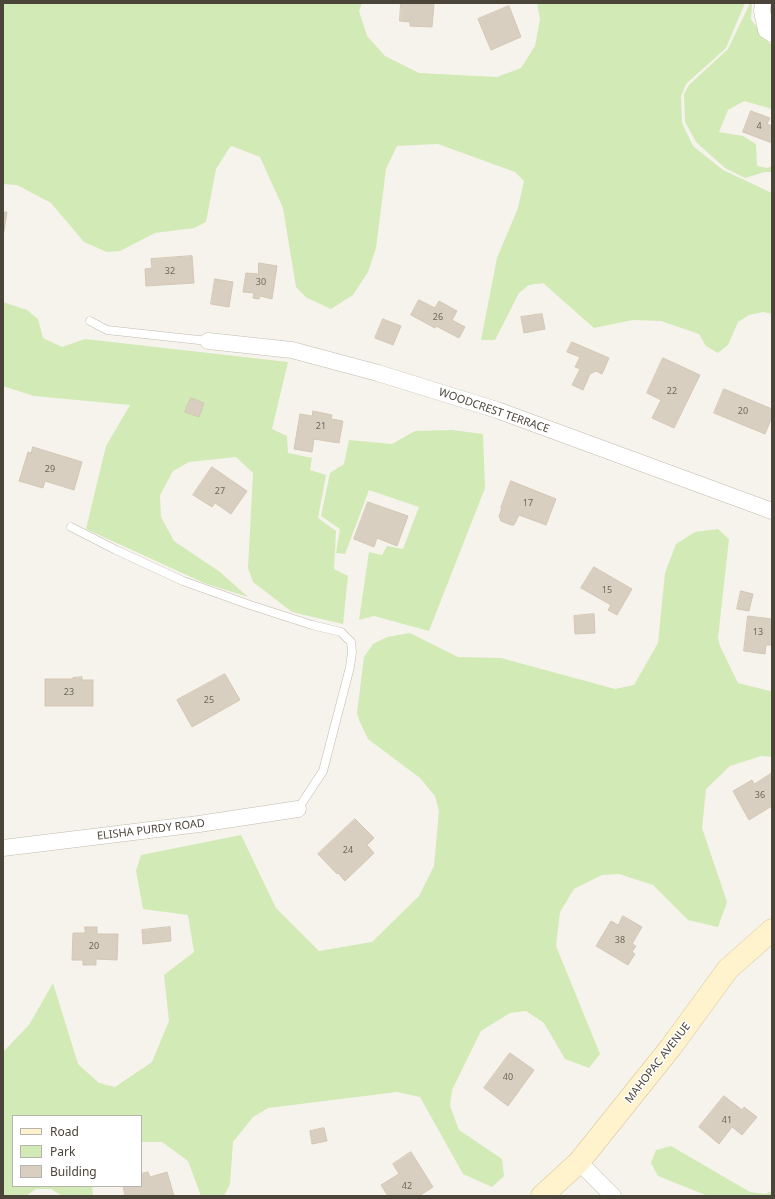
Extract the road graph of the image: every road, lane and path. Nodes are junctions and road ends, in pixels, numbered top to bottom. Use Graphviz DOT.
graph roads {
  1 [pos="763,3"];
  2 [pos="769,32"];
  3 [pos="90,321"];
  4 [pos="208,341"];
  5 [pos="772,511"];
  6 [pos="71,526"];
  7 [pos="298,809"];
  8 [pos="3,848"];
  9 [pos="772,930"];
  10 [pos="579,1162"];
  11 [pos="542,1196"];
  12 [pos="613,1196"];
  1 -- 2 [label="street"];
  3 -- 4 [label="lane"];
  4 -- 5 [label="street, WOODCREST TERRACE"];
  6 -- 7 [label="lane"];
  7 -- 8 [label="street, ELISHA PURDY ROAD"];
  9 -- 10 [label="street, MAHOPAC AVENUE"];
  10 -- 11 [label="street, MAHOPAC AVENUE"];
  10 -- 12 [label="street"];
}
